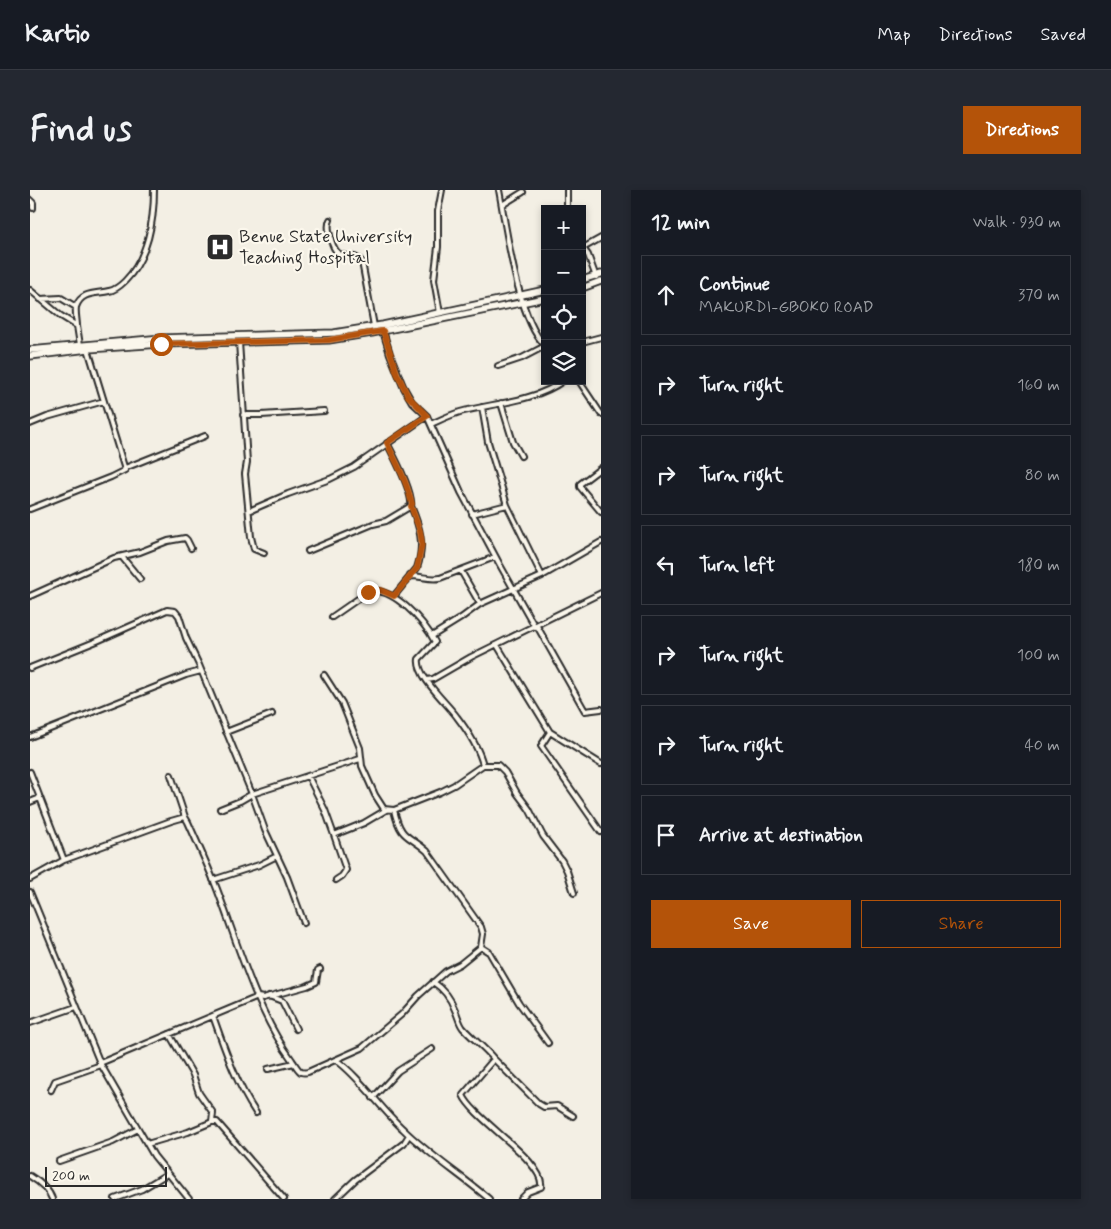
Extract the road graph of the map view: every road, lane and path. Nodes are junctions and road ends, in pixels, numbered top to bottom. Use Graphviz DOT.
graph roads {
  1 [pos="154,190"];
  2 [pos="442,190"];
  3 [pos="499,190"];
  4 [pos="567,190"];
  5 [pos="523,192"];
  6 [pos="30,200"];
  7 [pos="502,205"];
  8 [pos="567,205"];
  9 [pos="33,208"];
  10 [pos="330,220"];
  11 [pos="601,238"];
  12 [pos="586,246"];
  13 [pos="584,250"];
  14 [pos="598,275"];
  15 [pos="586,279"];
  16 [pos="601,282"];
  17 [pos="586,287"];
  18 [pos="30,290"];
  19 [pos="541,292"];
  20 [pos="541,298"];
  21 [pos="40,299"];
  22 [pos="523,299"];
  23 [pos="76,307"];
  24 [pos="440,313"];
  25 [pos="77,326"];
  26 [pos="374,326"];
  27 [pos="383,331"];
  28 [pos="601,337"];
  29 [pos="541,341"];
  30 [pos="586,341"];
  31 [pos="239,342"];
  32 [pos="80,345"];
  33 [pos="541,348"];
  34 [pos="88,349"];
  35 [pos="30,350"];
  36 [pos="30,356"];
  37 [pos="498,366"];
  38 [pos="555,385"];
  39 [pos="582,385"];
  40 [pos="104,401"];
  41 [pos="502,403"];
  42 [pos="482,407"];
  43 [pos="324,410"];
  44 [pos="601,414"];
  45 [pos="243,415"];
  46 [pos="427,416"];
  47 [pos="30,424"];
  48 [pos="431,424"];
  49 [pos="205,436"];
  50 [pos="387,443"];
  51 [pos="521,456"];
  52 [pos="125,468"];
  53 [pos="601,468"];
  54 [pos="507,505"];
  55 [pos="411,506"];
  56 [pos="30,509"];
  57 [pos="249,511"];
  58 [pos="601,512"];
  59 [pos="472,514"];
  60 [pos="601,542"];
  61 [pos="191,548"];
  62 [pos="308,551"];
  63 [pos="264,553"];
  64 [pos="122,557"];
  65 [pos="495,557"];
  66 [pos="417,568"];
  67 [pos="461,571"];
  68 [pos="410,576"];
  69 [pos="421,576"];
  70 [pos="542,576"];
  71 [pos="140,579"];
  72 [pos="513,588"];
  73 [pos="601,593"];
  74 [pos="30,596"];
  75 [pos="394,596"];
  76 [pos="480,604"];
  77 [pos="332,617"];
  78 [pos="536,626"];
  79 [pos="432,636"];
  80 [pos="497,646"];
  81 [pos="30,668"];
  82 [pos="201,671"];
  83 [pos="324,675"];
  84 [pos="433,679"];
  85 [pos="427,680"];
  86 [pos="432,688"];
  87 [pos="601,709"];
  88 [pos="272,714"];
  89 [pos="226,732"];
  90 [pos="550,732"];
  91 [pos="30,737"];
  92 [pos="360,759"];
  93 [pos="601,764"];
  94 [pos="483,765"];
  95 [pos="30,772"];
  96 [pos="171,775"];
  97 [pos="308,776"];
  98 [pos="252,794"];
  99 [pos="40,798"];
  100 [pos="30,802"];
  101 [pos="220,809"];
  102 [pos="386,810"];
  103 [pos="394,810"];
  104 [pos="185,818"];
  105 [pos="601,832"];
  106 [pos="334,836"];
  107 [pos="277,856"];
  108 [pos="64,860"];
  109 [pos="30,880"];
  110 [pos="213,880"];
  111 [pos="336,880"];
  112 [pos="30,892"];
  113 [pos="574,893"];
  114 [pos="304,923"];
  115 [pos="481,947"];
  116 [pos="320,969"];
  117 [pos="440,976"];
  118 [pos="433,982"];
  119 [pos="440,986"];
  120 [pos="269,996"];
  121 [pos="258,997"];
  122 [pos="76,1006"];
  123 [pos="213,1016"];
  124 [pos="30,1023"];
  125 [pos="296,1029"];
  126 [pos="169,1034"];
  127 [pos="548,1043"];
  128 [pos="432,1049"];
  129 [pos="494,1059"];
  130 [pos="336,1060"];
  131 [pos="294,1063"];
  132 [pos="100,1064"];
  133 [pos="268,1069"];
  134 [pos="51,1090"];
  135 [pos="373,1098"];
  136 [pos="256,1113"];
  137 [pos="573,1116"];
  138 [pos="212,1122"];
  139 [pos="138,1129"];
  140 [pos="409,1136"];
  141 [pos="147,1144"];
  142 [pos="59,1161"];
  143 [pos="167,1174"];
  144 [pos="30,1176"];
  145 [pos="52,1199"];
  146 [pos="115,1199"];
  147 [pos="189,1199"];
  148 [pos="284,1199"];
  149 [pos="335,1199"];
  150 [pos="489,1199"];
  151 [pos="521,1199"];
  1 -- 23 [label="street"];
  2 -- 24 [label="street"];
  3 -- 7 [label="street"];
  4 -- 8 [label="street"];
  5 -- 7 [label="street"];
  6 -- 9 [label="street"];
  7 -- 22 [label="street"];
  10 -- 26 [label="street"];
  11 -- 12 [label="street"];
  13 -- 14 [label="street"];
  14 -- 15 [label="main road"];
  16 -- 17 [label="main road"];
  18 -- 21 [label="street"];
  19 -- 22 [label="main road"];
  20 -- 22 [label="main road"];
  21 -- 23 [label="street"];
  21 -- 25 [label="street"];
  22 -- 24 [label="main road"];
  22 -- 27 [label="main road"];
  22 -- 29 [label="street"];
  23 -- 25 [label="street"];
  24 -- 26 [label="main road"];
  25 -- 32 [label="street"];
  26 -- 32 [label="main road"];
  27 -- 31 [label="main road"];
  27 -- 46 [label="street"];
  28 -- 30 [label="street"];
  31 -- 34 [label="main road"];
  31 -- 45 [label="street"];
  32 -- 35 [label="main road"];
  33 -- 37 [label="street"];
  34 -- 36 [label="main road"];
  34 -- 40 [label="street"];
  38 -- 41 [label="street"];
  39 -- 44 [label="street"];
  40 -- 47 [label="street"];
  40 -- 52 [label="street"];
  41 -- 42 [label="street"];
  41 -- 51 [label="street"];
  42 -- 48 [label="street"];
  42 -- 54 [label="street"];
  43 -- 45 [label="street"];
  45 -- 57 [label="street"];
  46 -- 48 [label="street"];
  46 -- 50 [label="street"];
  48 -- 59 [label="street"];
  49 -- 52 [label="street"];
  50 -- 55 [label="street"];
  50 -- 57 [label="street"];
  52 -- 56 [label="street"];
  53 -- 58 [label="street"];
  54 -- 59 [label="street"];
  54 -- 70 [label="street"];
  55 -- 62 [label="street"];
  55 -- 66 [label="street"];
  57 -- 63 [label="street"];
  59 -- 65 [label="street"];
  60 -- 70 [label="street"];
  61 -- 64 [label="street"];
  64 -- 71 [label="street"];
  64 -- 74 [label="street"];
  65 -- 67 [label="street"];
  65 -- 72 [label="street"];
  66 -- 68 [label="street"];
  66 -- 69 [label="street"];
  67 -- 69 [label="street"];
  67 -- 76 [label="street"];
  68 -- 69 [label="street"];
  68 -- 75 [label="street"];
  70 -- 72 [label="street"];
  72 -- 76 [label="street"];
  72 -- 78 [label="street"];
  73 -- 78 [label="street"];
  75 -- 77 [label="street"];
  75 -- 79 [label="street"];
  76 -- 79 [label="street"];
  78 -- 80 [label="street"];
  78 -- 87 [label="street"];
  79 -- 85 [label="street"];
  80 -- 84 [label="street"];
  80 -- 90 [label="street"];
  81 -- 82 [label="street"];
  82 -- 89 [label="street"];
  82 -- 91 [label="street"];
  83 -- 92 [label="street"];
  84 -- 85 [label="street"];
  84 -- 86 [label="street"];
  85 -- 86 [label="street"];
  86 -- 94 [label="street"];
  88 -- 89 [label="street"];
  89 -- 98 [label="street"];
  90 -- 93 [label="street"];
  90 -- 105 [label="street"];
  92 -- 97 [label="street"];
  92 -- 102 [label="street"];
  94 -- 103 [label="street"];
  94 -- 113 [label="street"];
  95 -- 99 [label="street"];
  96 -- 104 [label="street"];
  97 -- 98 [label="street"];
  97 -- 106 [label="street"];
  98 -- 101 [label="street"];
  98 -- 107 [label="street"];
  99 -- 100 [label="street"];
  99 -- 108 [label="street"];
  102 -- 103 [label="street"];
  102 -- 106 [label="street"];
  103 -- 115 [label="street"];
  104 -- 108 [label="street"];
  104 -- 110 [label="street"];
  106 -- 111 [label="street"];
  107 -- 110 [label="street"];
  107 -- 114 [label="street"];
  108 -- 109 [label="street"];
  110 -- 121 [label="street"];
  112 -- 122 [label="street"];
  115 -- 117 [label="street"];
  115 -- 127 [label="street"];
  116 -- 120 [label="street"];
  117 -- 118 [label="street"];
  117 -- 119 [label="street"];
  118 -- 119 [label="street"];
  118 -- 130 [label="street"];
  119 -- 129 [label="street"];
  120 -- 121 [label="street"];
  120 -- 125 [label="street"];
  121 -- 123 [label="street"];
  121 -- 131 [label="street"];
  122 -- 124 [label="street"];
  122 -- 132 [label="street"];
  123 -- 126 [label="street"];
  123 -- 136 [label="street"];
  126 -- 132 [label="street"];
  126 -- 138 [label="street"];
  128 -- 135 [label="street"];
  129 -- 137 [label="street"];
  129 -- 151 [label="street"];
  130 -- 131 [label="street"];
  130 -- 135 [label="street"];
  131 -- 133 [label="street"];
  132 -- 134 [label="street"];
  132 -- 139 [label="street"];
  135 -- 140 [label="street"];
  138 -- 141 [label="street"];
  138 -- 148 [label="street"];
  139 -- 141 [label="street"];
  139 -- 142 [label="street"];
  140 -- 149 [label="street"];
  140 -- 150 [label="street"];
  141 -- 143 [label="street"];
  143 -- 146 [label="street"];
  143 -- 147 [label="street"];
  144 -- 145 [label="street"];
}
